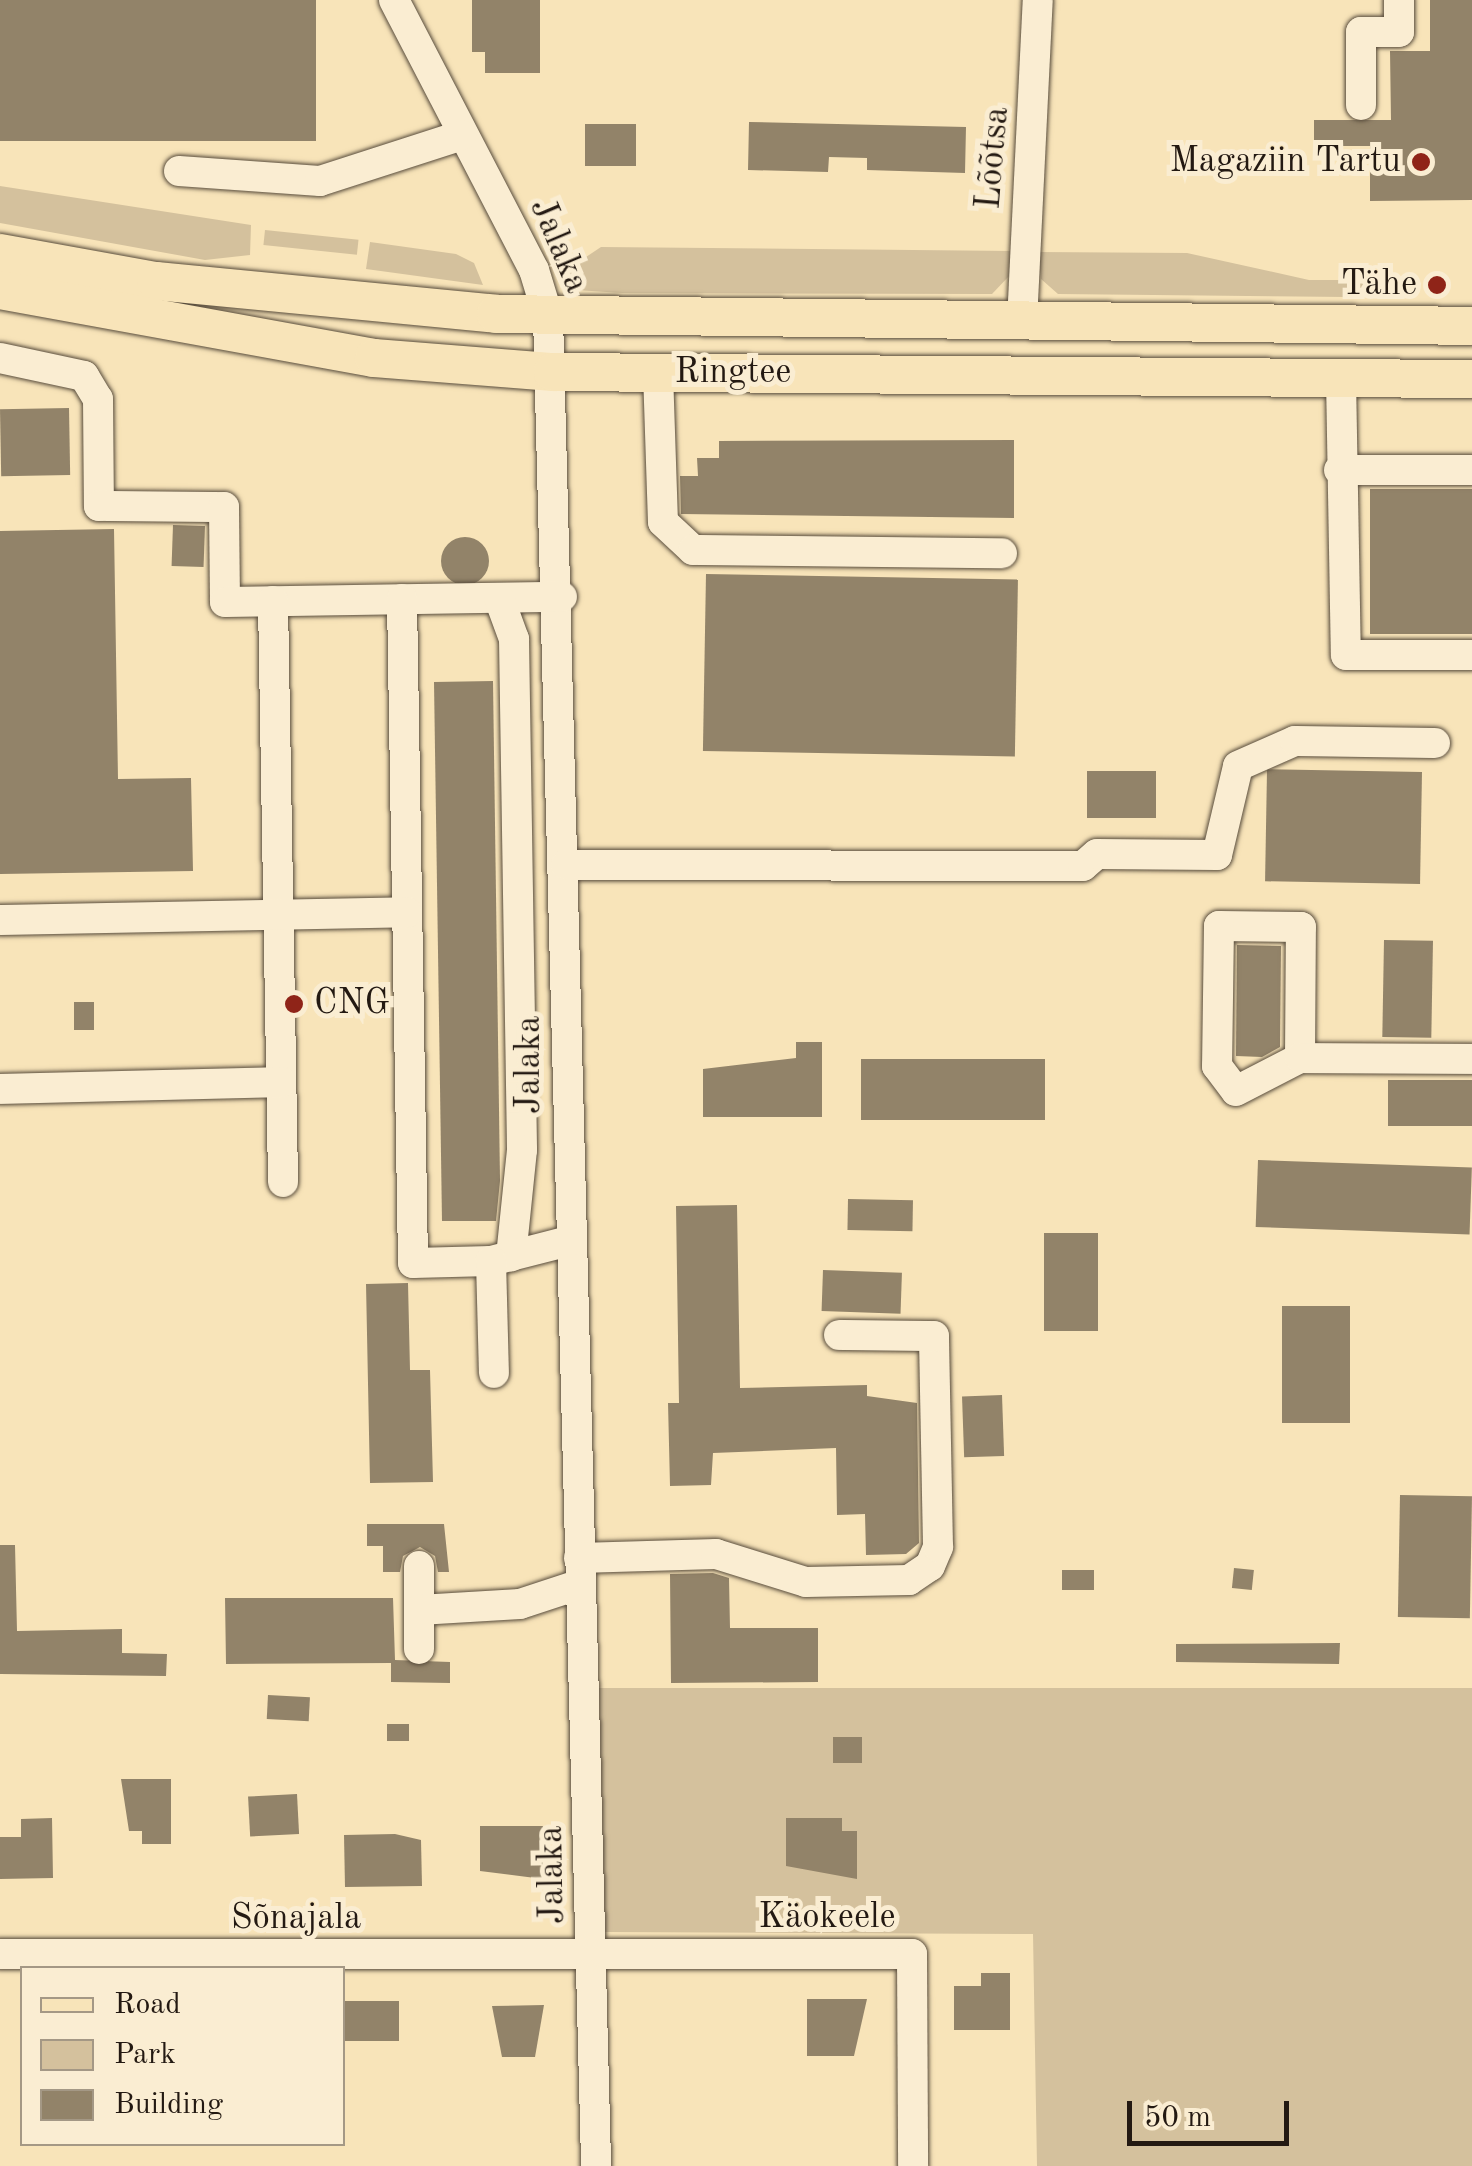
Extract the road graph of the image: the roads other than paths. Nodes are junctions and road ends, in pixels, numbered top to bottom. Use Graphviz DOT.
graph roads {
  1 [pos="394,0"];
  2 [pos="1038,0"];
  3 [pos="1399,0"];
  4 [pos="1361,105"];
  5 [pos="462,134"];
  6 [pos="178,171"];
  7 [pos="0,253"];
  8 [pos="0,290"];
  9 [pos="0,307"];
  10 [pos="548,316"];
  11 [pos="160,321"];
  12 [pos="1022,322"];
  13 [pos="1472,326"];
  14 [pos="0,358"];
  15 [pos="553,372"];
  16 [pos="658,372"];
  17 [pos="1342,378"];
  18 [pos="1472,379"];
  19 [pos="1340,470"];
  20 [pos="1472,470"];
  21 [pos="1002,552"];
  22 [pos="562,597"];
  23 [pos="498,598"];
  24 [pos="402,599"];
  25 [pos="272,601"];
  26 [pos="1472,655"];
  27 [pos="1435,743"];
  28 [pos="566,865"];
  29 [pos="408,912"];
  30 [pos="278,914"];
  31 [pos="0,920"];
  32 [pos="1300,1058"];
  33 [pos="1472,1059"];
  34 [pos="281,1082"];
  35 [pos="0,1089"];
  36 [pos="282,1182"];
  37 [pos="569,1241"];
  38 [pos="501,1259"];
  39 [pos="840,1335"];
  40 [pos="494,1373"];
  41 [pos="419,1566"];
  42 [pos="580,1571"];
  43 [pos="419,1610"];
  44 [pos="419,1649"];
  45 [pos="0,1954"];
  46 [pos="592,1958"];
  47 [pos="596,2166"];
  48 [pos="912,2166"];
  1 -- 5 [label="street, Jalaka"];
  2 -- 12 [label="street, Lõõtsa"];
  3 -- 4 [label="street"];
  5 -- 6 [label="street"];
  5 -- 10 [label="street, Jalaka"];
  7 -- 10 [label="main road, Ringtee"];
  8 -- 11 [label="main road, Ringtee"];
  9 -- 11 [label="street"];
  10 -- 12 [label="main road, Ringtee"];
  10 -- 15 [label="street, Jalaka"];
  11 -- 15 [label="main road, Ringtee"];
  12 -- 13 [label="main road, Ringtee"];
  14 -- 25 [label="street"];
  15 -- 16 [label="main road, Ringtee"];
  15 -- 22 [label="street, Jalaka"];
  16 -- 17 [label="main road, Ringtee"];
  16 -- 21 [label="street"];
  17 -- 18 [label="main road, Ringtee"];
  17 -- 19 [label="street"];
  19 -- 20 [label="street"];
  19 -- 26 [label="street"];
  22 -- 23 [label="street"];
  22 -- 28 [label="street, Jalaka"];
  23 -- 24 [label="street"];
  23 -- 38 [label="street"];
  24 -- 25 [label="street"];
  24 -- 29 [label="street"];
  25 -- 30 [label="street"];
  27 -- 28 [label="street"];
  28 -- 37 [label="street, Jalaka"];
  29 -- 30 [label="street"];
  29 -- 38 [label="street"];
  30 -- 31 [label="street"];
  30 -- 34 [label="street"];
  32 -- 32 [label="street"];
  32 -- 33 [label="street"];
  34 -- 35 [label="street"];
  34 -- 36 [label="street"];
  37 -- 38 [label="street"];
  37 -- 42 [label="street, Jalaka"];
  38 -- 40 [label="street"];
  39 -- 42 [label="street"];
  41 -- 43 [label="street"];
  42 -- 43 [label="street"];
  42 -- 46 [label="street, Jalaka"];
  43 -- 44 [label="street"];
  45 -- 46 [label="street, Sõnajala"];
  46 -- 47 [label="street, Jalaka"];
  46 -- 48 [label="street, Käokeele"];
}
